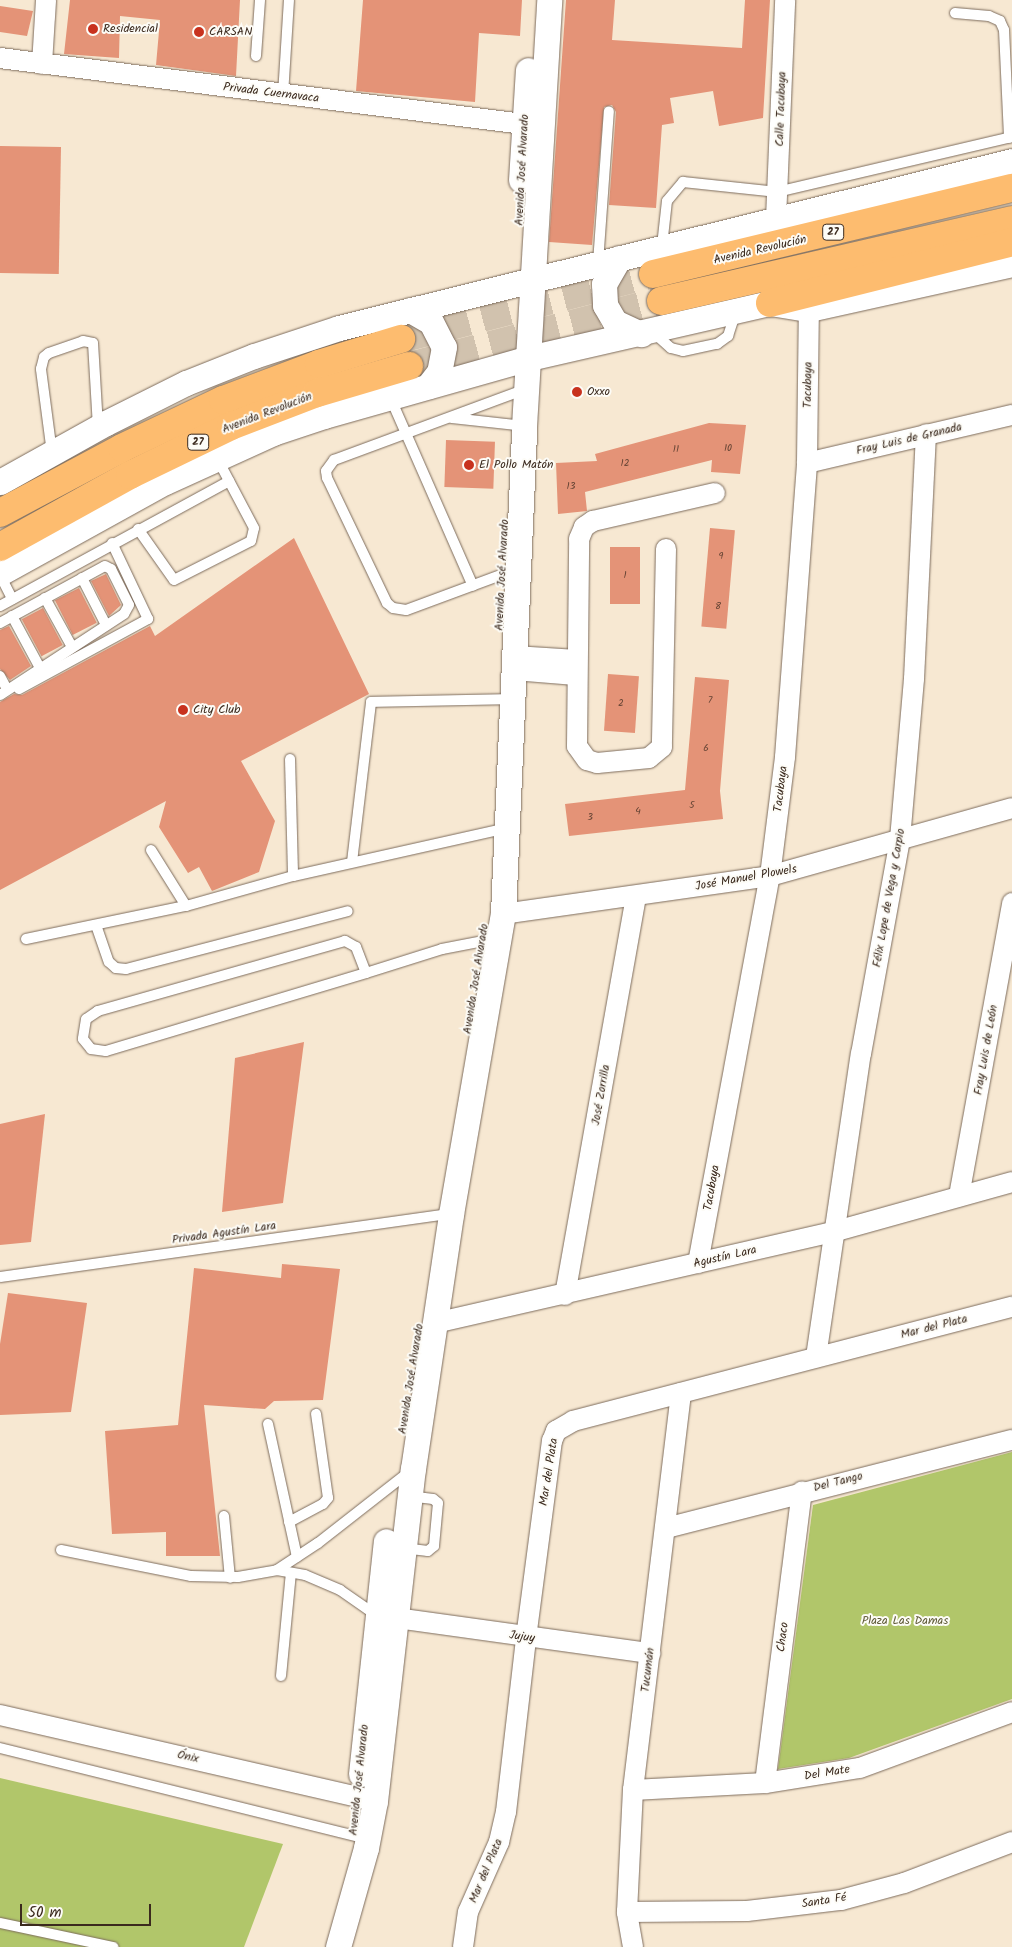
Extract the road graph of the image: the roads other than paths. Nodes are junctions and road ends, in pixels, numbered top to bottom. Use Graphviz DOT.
graph roads {
  1 [pos="46,0"];
  2 [pos="260,0"];
  3 [pos="289,0"];
  4 [pos="532,0"];
  5 [pos="549,0"];
  6 [pos="785,0"];
  7 [pos="955,13"];
  8 [pos="256,56"];
  9 [pos="0,58"];
  10 [pos="42,64"];
  11 [pos="282,95"];
  12 [pos="609,111"];
  13 [pos="533,125"];
  14 [pos="1011,145"];
  15 [pos="1012,188"];
  16 [pos="777,192"];
  17 [pos="776,219"];
  18 [pos="1012,220"];
  19 [pos="1012,242"];
  20 [pos="662,247"];
  21 [pos="609,261"];
  22 [pos="1012,264"];
  23 [pos="653,274"];
  24 [pos="524,283"];
  25 [pos="661,301"];
  26 [pos="770,303"];
  27 [pos="809,309"];
  28 [pos="410,310"];
  29 [pos="646,333"];
  30 [pos="401,339"];
  31 [pos="521,361"];
  32 [pos="409,366"];
  33 [pos="428,386"];
  34 [pos="518,392"];
  35 [pos="390,397"];
  36 [pos="1012,415"];
  37 [pos="448,417"];
  38 [pos="517,425"];
  39 [pos="98,427"];
  40 [pos="405,434"];
  41 [pos="926,434"];
  42 [pos="52,453"];
  43 [pos="217,458"];
  44 [pos="807,463"];
  45 [pos="229,481"];
  46 [pos="0,482"];
  47 [pos="714,493"];
  48 [pos="0,513"];
  49 [pos="138,529"];
  50 [pos="112,543"];
  51 [pos="0,547"];
  52 [pos="666,549"];
  53 [pos="510,572"];
  54 [pos="0,574"];
  55 [pos="82,578"];
  56 [pos="472,586"];
  57 [pos="46,598"];
  58 [pos="12,599"];
  59 [pos="0,606"];
  60 [pos="12,616"];
  61 [pos="0,623"];
  62 [pos="106,625"];
  63 [pos="72,647"];
  64 [pos="514,663"];
  65 [pos="40,668"];
  66 [pos="576,668"];
  67 [pos="0,676"];
  68 [pos="2,694"];
  69 [pos="504,699"];
  70 [pos="290,759"];
  71 [pos="1012,808"];
  72 [pos="499,830"];
  73 [pos="900,839"];
  74 [pos="151,850"];
  75 [pos="352,862"];
  76 [pos="293,876"];
  77 [pos="770,876"];
  78 [pos="636,896"];
  79 [pos="1012,903"];
  80 [pos="186,906"];
  81 [pos="348,910"];
  82 [pos="503,914"];
  83 [pos="96,925"];
  84 [pos="26,939"];
  85 [pos="491,939"];
  86 [pos="366,972"];
  87 [pos="1012,1182"];
  88 [pos="959,1196"];
  89 [pos="444,1215"];
  90 [pos="833,1232"];
  91 [pos="698,1263"];
  92 [pos="0,1277"];
  93 [pos="565,1295"];
  94 [pos="1012,1307"];
  95 [pos="428,1322"];
  96 [pos="816,1357"];
  97 [pos="681,1393"];
  98 [pos="316,1414"];
  99 [pos="268,1424"];
  100 [pos="1012,1440"];
  101 [pos="406,1482"];
  102 [pos="802,1491"];
  103 [pos="224,1516"];
  104 [pos="289,1522"];
  105 [pos="666,1528"];
  106 [pos="61,1550"];
  107 [pos="296,1557"];
  108 [pos="276,1570"];
  109 [pos="291,1572"];
  110 [pos="230,1578"];
  111 [pos="386,1616"];
  112 [pos="526,1638"];
  113 [pos="650,1653"];
  114 [pos="280,1676"];
  115 [pos="1012,1712"];
  116 [pos="0,1716"];
  117 [pos="0,1748"];
  118 [pos="765,1783"];
  119 [pos="634,1790"];
  120 [pos="366,1799"];
  121 [pos="360,1838"];
  122 [pos="1012,1842"];
  123 [pos="627,1912"];
  124 [pos="0,1923"];
  125 [pos="112,1947"];
  126 [pos="325,1947"];
  127 [pos="338,1947"];
  128 [pos="463,1947"];
  129 [pos="633,1947"];
  1 -- 10 [label="street"];
  2 -- 8 [label="lane"];
  3 -- 11 [label="lane"];
  4 -- 13 [label="street, Avenida José Alvarado"];
  5 -- 13 [label="street, Avenida José Alvarado"];
  6 -- 16 [label="street, Calle Tacubaya"];
  7 -- 14 [label="lane"];
  9 -- 10 [label="street, Privada Cuernavaca"];
  10 -- 11 [label="street, Privada Cuernavaca"];
  11 -- 13 [label="street, Privada Cuernavaca"];
  12 -- 21 [label="lane"];
  13 -- 24 [label="street, Avenida José Alvarado"];
  14 -- 16 [label="lane"];
  14 -- 17 [label="street"];
  15 -- 23 [label="main road, Avenida Revolución / 27"];
  16 -- 17 [label="street, Calle Tacubaya"];
  16 -- 20 [label="lane"];
  17 -- 20 [label="street"];
  18 -- 25 [label="main road, 27"];
  19 -- 26 [label="main road"];
  20 -- 21 [label="street"];
  21 -- 24 [label="street"];
  21 -- 29 [label="street"];
  22 -- 27 [label="street"];
  24 -- 28 [label="street"];
  24 -- 31 [label="street, Avenida José Alvarado"];
  26 -- 27 [label="street"];
  26 -- 29 [label="street"];
  27 -- 44 [label="street, Tacubaya"];
  28 -- 33 [label="street"];
  28 -- 39 [label="street"];
  29 -- 31 [label="street"];
  30 -- 48 [label="main road, 27"];
  31 -- 33 [label="street"];
  31 -- 34 [label="street, Avenida José Alvarado"];
  32 -- 51 [label="main road, Avenida Revolución / 27"];
  33 -- 35 [label="street"];
  34 -- 37 [label="lane"];
  34 -- 38 [label="street, Avenida José Alvarado"];
  35 -- 40 [label="lane"];
  35 -- 43 [label="street"];
  36 -- 41 [label="street, Fray Luis de Granada"];
  37 -- 38 [label="lane"];
  37 -- 40 [label="lane"];
  38 -- 53 [label="street, Avenida José Alvarado"];
  39 -- 42 [label="street"];
  39 -- 42 [label="lane"];
  40 -- 56 [label="lane"];
  40 -- 56 [label="lane"];
  41 -- 44 [label="street, Fray Luis de Granada"];
  41 -- 73 [label="street, Félix Lope de Vega y Carpio"];
  42 -- 46 [label="street"];
  43 -- 45 [label="lane"];
  43 -- 54 [label="street"];
  44 -- 77 [label="street, Tacubaya"];
  45 -- 49 [label="lane"];
  45 -- 49 [label="lane"];
  47 -- 66 [label="street"];
  49 -- 50 [label="lane"];
  50 -- 58 [label="lane"];
  50 -- 68 [label="lane"];
  52 -- 66 [label="street"];
  53 -- 56 [label="lane"];
  53 -- 64 [label="street, Avenida José Alvarado"];
  53 -- 69 [label="street, Avenida José Alvarado"];
  54 -- 58 [label="lane"];
  55 -- 57 [label="lane"];
  55 -- 62 [label="lane"];
  55 -- 62 [label="lane"];
  57 -- 60 [label="lane"];
  57 -- 63 [label="lane"];
  58 -- 59 [label="lane"];
  60 -- 61 [label="lane"];
  60 -- 65 [label="lane"];
  62 -- 63 [label="lane"];
  63 -- 65 [label="lane"];
  64 -- 66 [label="street"];
  64 -- 69 [label="street, Avenida José Alvarado"];
  65 -- 68 [label="lane"];
  67 -- 68 [label="lane"];
  69 -- 72 [label="street, Avenida José Alvarado"];
  69 -- 75 [label="lane"];
  70 -- 76 [label="lane"];
  71 -- 73 [label="street, José Manuel Plowels"];
  72 -- 75 [label="lane"];
  72 -- 82 [label="street, Avenida José Alvarado"];
  72 -- 85 [label="street, Avenida José Alvarado"];
  73 -- 77 [label="street, José Manuel Plowels"];
  73 -- 90 [label="street, Félix Lope de Vega y Carpio"];
  74 -- 80 [label="lane"];
  75 -- 76 [label="lane"];
  76 -- 80 [label="lane"];
  77 -- 78 [label="street, José Manuel Plowels"];
  77 -- 91 [label="street, Tacubaya"];
  78 -- 82 [label="street, José Manuel Plowels"];
  78 -- 93 [label="street, José Zorrilla"];
  79 -- 88 [label="street, Fray Luis de León"];
  80 -- 83 [label="lane"];
  81 -- 83 [label="lane"];
  82 -- 85 [label="street, Avenida José Alvarado"];
  83 -- 84 [label="lane"];
  85 -- 86 [label="lane"];
  85 -- 89 [label="street, Avenida José Alvarado"];
  86 -- 86 [label="lane"];
  87 -- 88 [label="street, Agustín Lara"];
  88 -- 90 [label="street, Agustín Lara"];
  89 -- 92 [label="lane, Privada Agustín Lara"];
  89 -- 95 [label="street, Avenida José Alvarado"];
  90 -- 91 [label="street, Agustín Lara"];
  90 -- 96 [label="street, Félix Lope de Vega y Carpio"];
  91 -- 93 [label="street, Agustín Lara"];
  93 -- 95 [label="street, Agustín Lara"];
  94 -- 96 [label="street, Mar del Plata"];
  95 -- 101 [label="street, Avenida José Alvarado"];
  96 -- 97 [label="street, Mar del Plata"];
  97 -- 105 [label="street, Tucumán"];
  97 -- 112 [label="street, Mar del Plata"];
  98 -- 104 [label="lane"];
  99 -- 104 [label="lane"];
  100 -- 102 [label="street, Del Tango"];
  101 -- 107 [label="lane"];
  101 -- 111 [label="street, Avenida José Alvarado"];
  101 -- 111 [label="street, Avenida José Alvarado"];
  102 -- 105 [label="street, Del Tango"];
  102 -- 118 [label="street, Chaco"];
  103 -- 110 [label="lane"];
  104 -- 107 [label="lane"];
  105 -- 113 [label="street, Tucumán"];
  106 -- 110 [label="lane"];
  107 -- 108 [label="lane"];
  108 -- 109 [label="lane"];
  108 -- 110 [label="lane"];
  109 -- 111 [label="lane"];
  109 -- 114 [label="lane"];
  111 -- 112 [label="street, Jujuy"];
  111 -- 120 [label="street, Avenida José Alvarado"];
  112 -- 113 [label="street, Jujuy"];
  112 -- 128 [label="street, Mar del Plata"];
  113 -- 119 [label="street, Tucumán"];
  115 -- 118 [label="street, Del Mate"];
  116 -- 120 [label="street, Ónix"];
  117 -- 121 [label="lane"];
  118 -- 119 [label="street, Del Mate"];
  119 -- 123 [label="street, Tucumán"];
  120 -- 121 [label="street, Avenida José Alvarado"];
  121 -- 126 [label="street, Avenida José Alvarado"];
  121 -- 127 [label="street"];
  122 -- 123 [label="street, Santa Fé"];
  123 -- 129 [label="street, Tucumán"];
  124 -- 125 [label="lane"];
}
